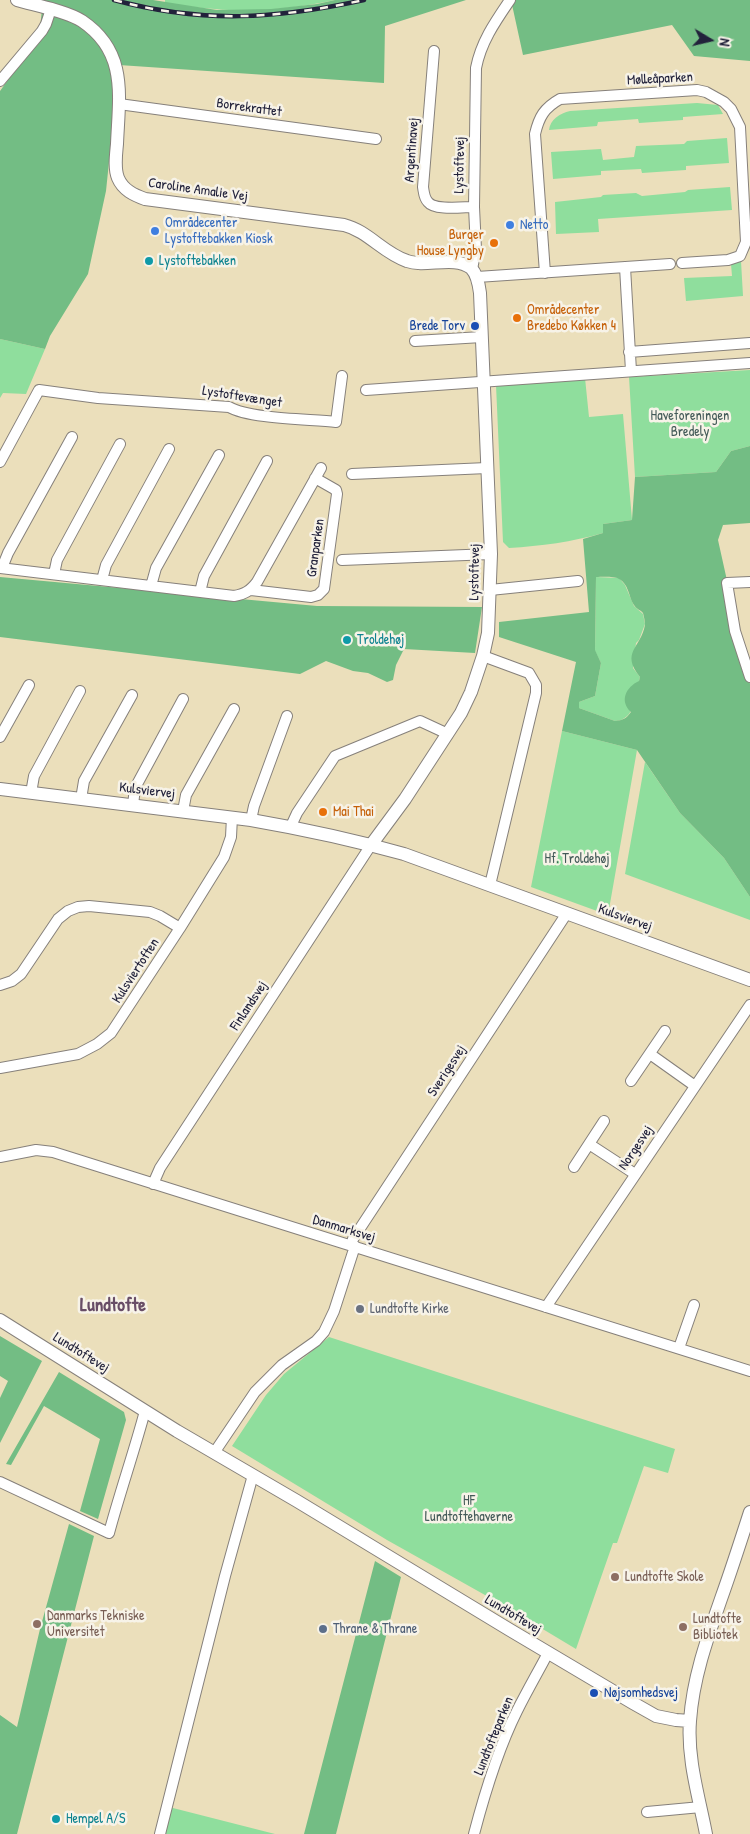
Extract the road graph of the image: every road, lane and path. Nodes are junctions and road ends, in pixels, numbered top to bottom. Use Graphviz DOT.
graph roads {
  1 [pos="17,0"];
  2 [pos="510,0"];
  3 [pos="51,9"];
  4 [pos="434,51"];
  5 [pos="0,81"];
  6 [pos="119,104"];
  7 [pos="376,139"];
  8 [pos="474,207"];
  9 [pos="682,263"];
  10 [pos="670,264"];
  11 [pos="626,267"];
  12 [pos="545,273"];
  13 [pos="474,274"];
  14 [pos="482,337"];
  15 [pos="415,341"];
  16 [pos="750,343"];
  17 [pos="629,352"];
  18 [pos="750,363"];
  19 [pos="631,372"];
  20 [pos="342,376"];
  21 [pos="484,382"];
  22 [pos="366,390"];
  23 [pos="72,437"];
  24 [pos="120,444"];
  25 [pos="169,449"];
  26 [pos="219,455"];
  27 [pos="267,461"];
  28 [pos="0,462"];
  29 [pos="320,468"];
  30 [pos="487,468"];
  31 [pos="352,474"];
  32 [pos="315,478"];
  33 [pos="491,554"];
  34 [pos="342,560"];
  35 [pos="1,568"];
  36 [pos="54,574"];
  37 [pos="102,580"];
  38 [pos="578,581"];
  39 [pos="750,582"];
  40 [pos="151,586"];
  41 [pos="251,590"];
  42 [pos="490,590"];
  43 [pos="200,592"];
  44 [pos="483,656"];
  45 [pos="750,677"];
  46 [pos="29,685"];
  47 [pos="80,691"];
  48 [pos="132,695"];
  49 [pos="183,699"];
  50 [pos="234,709"];
  51 [pos="288,716"];
  52 [pos="448,734"];
  53 [pos="0,737"];
  54 [pos="0,789"];
  55 [pos="31,792"];
  56 [pos="81,799"];
  57 [pos="133,805"];
  58 [pos="184,811"];
  59 [pos="232,817"];
  60 [pos="251,820"];
  61 [pos="291,826"];
  62 [pos="371,844"];
  63 [pos="490,885"];
  64 [pos="567,913"];
  65 [pos="180,928"];
  66 [pos="750,980"];
  67 [pos="0,986"];
  68 [pos="750,1005"];
  69 [pos="665,1032"];
  70 [pos="650,1054"];
  71 [pos="0,1068"];
  72 [pos="630,1081"];
  73 [pos="695,1086"];
  74 [pos="604,1120"];
  75 [pos="589,1144"];
  76 [pos="0,1157"];
  77 [pos="574,1167"];
  78 [pos="636,1174"];
  79 [pos="153,1184"];
  80 [pos="353,1246"];
  81 [pos="694,1306"];
  82 [pos="546,1307"];
  83 [pos="0,1320"];
  84 [pos="679,1348"];
  85 [pos="750,1371"];
  86 [pos="145,1411"];
  87 [pos="214,1452"];
  88 [pos="253,1475"];
  89 [pos="0,1482"];
  90 [pos="750,1512"];
  91 [pos="548,1653"];
  92 [pos="690,1721"];
  93 [pos="701,1807"];
  94 [pos="648,1812"];
  95 [pos="160,1834"];
  96 [pos="474,1834"];
  97 [pos="706,1834"];
  1 -- 3 [label="street, Caroline Amalie Vej"];
  2 -- 8 [label="street, Lystoftevej"];
  3 -- 5 [label="street"];
  3 -- 6 [label="street, Caroline Amalie Vej"];
  4 -- 8 [label="street, Argentinavej"];
  6 -- 7 [label="street, Borrekrattet"];
  6 -- 13 [label="street, Caroline Amalie Vej"];
  8 -- 13 [label="street, Lystoftevej"];
  9 -- 12 [label="street, Mølleåparken"];
  10 -- 11 [label="street"];
  11 -- 12 [label="street"];
  11 -- 17 [label="street"];
  12 -- 13 [label="street"];
  13 -- 14 [label="street, Lystoftevej"];
  14 -- 15 [label="street"];
  14 -- 21 [label="street, Lystoftevej"];
  16 -- 17 [label="street"];
  17 -- 19 [label="street"];
  18 -- 19 [label="street"];
  19 -- 21 [label="street"];
  20 -- 28 [label="street, Lystoftevænget"];
  21 -- 22 [label="street"];
  21 -- 30 [label="street, Lystoftevej"];
  23 -- 35 [label="street, Granparken"];
  24 -- 36 [label="street"];
  25 -- 37 [label="street"];
  26 -- 40 [label="street"];
  27 -- 43 [label="street"];
  29 -- 32 [label="street, Granparken"];
  30 -- 31 [label="street"];
  30 -- 33 [label="street, Lystoftevej"];
  32 -- 41 [label="street, Granparken"];
  32 -- 41 [label="street, Granparken"];
  33 -- 34 [label="street"];
  33 -- 42 [label="street, Lystoftevej"];
  35 -- 36 [label="street, Granparken"];
  36 -- 37 [label="street, Granparken"];
  37 -- 40 [label="street, Granparken"];
  38 -- 42 [label="street"];
  39 -- 45 [label="street"];
  40 -- 43 [label="street, Granparken"];
  41 -- 43 [label="street, Granparken"];
  42 -- 44 [label="street, Lystoftevej"];
  44 -- 52 [label="street, Lystoftevej"];
  44 -- 63 [label="street"];
  46 -- 53 [label="street"];
  47 -- 55 [label="street"];
  48 -- 56 [label="street"];
  49 -- 57 [label="street"];
  50 -- 58 [label="street"];
  51 -- 60 [label="street"];
  52 -- 61 [label="street"];
  52 -- 62 [label="street, Lystoftevej"];
  54 -- 55 [label="street, Kulsviervej"];
  55 -- 56 [label="street, Kulsviervej"];
  56 -- 57 [label="street, Kulsviervej"];
  57 -- 58 [label="street, Kulsviervej"];
  58 -- 59 [label="street, Kulsviervej"];
  59 -- 60 [label="street, Kulsviervej"];
  59 -- 65 [label="street, Kulsviertoften"];
  60 -- 61 [label="street, Kulsviervej"];
  61 -- 62 [label="street, Kulsviervej"];
  62 -- 63 [label="street, Kulsviervej"];
  62 -- 79 [label="street, Finlandsvej"];
  63 -- 64 [label="street, Kulsviervej"];
  64 -- 66 [label="street, Kulsviervej"];
  64 -- 80 [label="street, Sverigesvej"];
  65 -- 67 [label="street"];
  65 -- 71 [label="street, Kulsviertoften"];
  68 -- 73 [label="street, Norgesvej"];
  69 -- 70 [label="street"];
  70 -- 72 [label="street"];
  70 -- 73 [label="street"];
  73 -- 78 [label="street, Norgesvej"];
  74 -- 75 [label="street"];
  75 -- 77 [label="street"];
  75 -- 78 [label="street"];
  76 -- 79 [label="street, Danmarksvej"];
  78 -- 82 [label="street, Norgesvej"];
  79 -- 80 [label="street, Danmarksvej"];
  80 -- 82 [label="street, Danmarksvej"];
  80 -- 87 [label="street, Sverigesvej"];
  81 -- 84 [label="street"];
  82 -- 84 [label="street, Danmarksvej"];
  83 -- 86 [label="street, Lundtoftevej"];
  84 -- 85 [label="street, Danmarksvej"];
  86 -- 87 [label="street, Lundtoftevej"];
  86 -- 89 [label="street"];
  87 -- 88 [label="street, Lundtoftevej"];
  88 -- 91 [label="street, Lundtoftevej"];
  88 -- 95 [label="street"];
  90 -- 92 [label="street"];
  91 -- 92 [label="street, Lundtoftevej"];
  91 -- 96 [label="street, Lundtofteparken"];
  92 -- 93 [label="street"];
  93 -- 94 [label="street"];
  93 -- 97 [label="street"];
}
